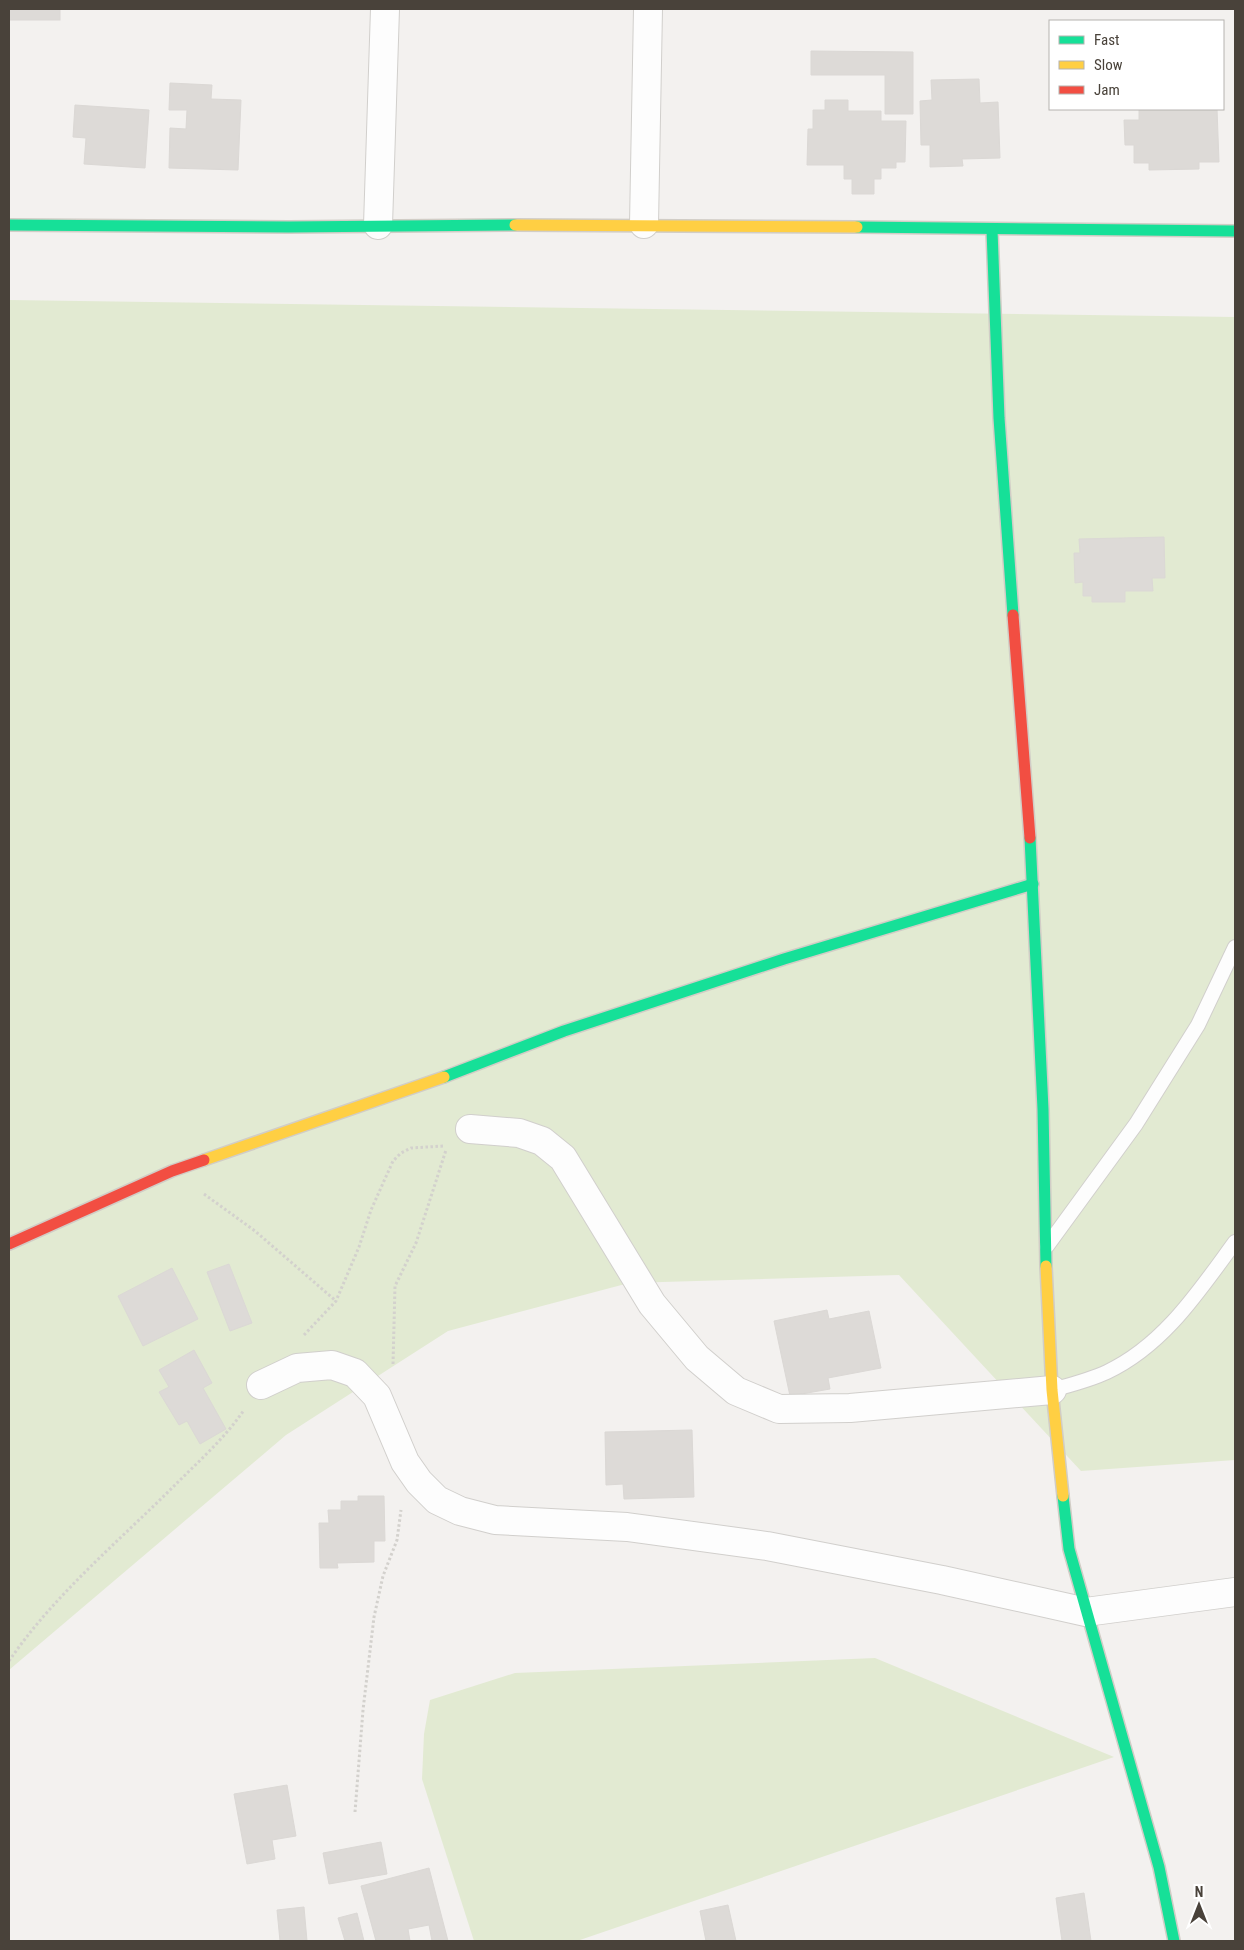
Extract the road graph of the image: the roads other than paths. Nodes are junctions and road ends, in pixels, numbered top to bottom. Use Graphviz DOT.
graph roads {
  1 [pos="385,9"];
  2 [pos="648,9"];
  3 [pos="644,224"];
  4 [pos="378,225"];
  5 [pos="9,226"];
  6 [pos="992,230"];
  7 [pos="1235,231"];
  8 [pos="1032,884"];
  9 [pos="1235,947"];
  10 [pos="470,1128"];
  11 [pos="1235,1242"];
  12 [pos="9,1244"];
  13 [pos="1045,1250"];
  14 [pos="260,1385"];
  15 [pos="1052,1390"];
  16 [pos="1235,1592"];
  17 [pos="1086,1612"];
  18 [pos="1174,1941"];
  1 -- 4 [label="street"];
  2 -- 3 [label="street"];
  3 -- 4 [label="street"];
  3 -- 6 [label="street"];
  4 -- 5 [label="street"];
  6 -- 7 [label="street"];
  6 -- 8 [label="street"];
  8 -- 12 [label="street"];
  8 -- 13 [label="street"];
  9 -- 13 [label="lane"];
  10 -- 15 [label="street"];
  11 -- 15 [label="lane"];
  13 -- 15 [label="street"];
  14 -- 17 [label="street"];
  15 -- 17 [label="street"];
  16 -- 17 [label="street"];
  17 -- 18 [label="street"];
}
